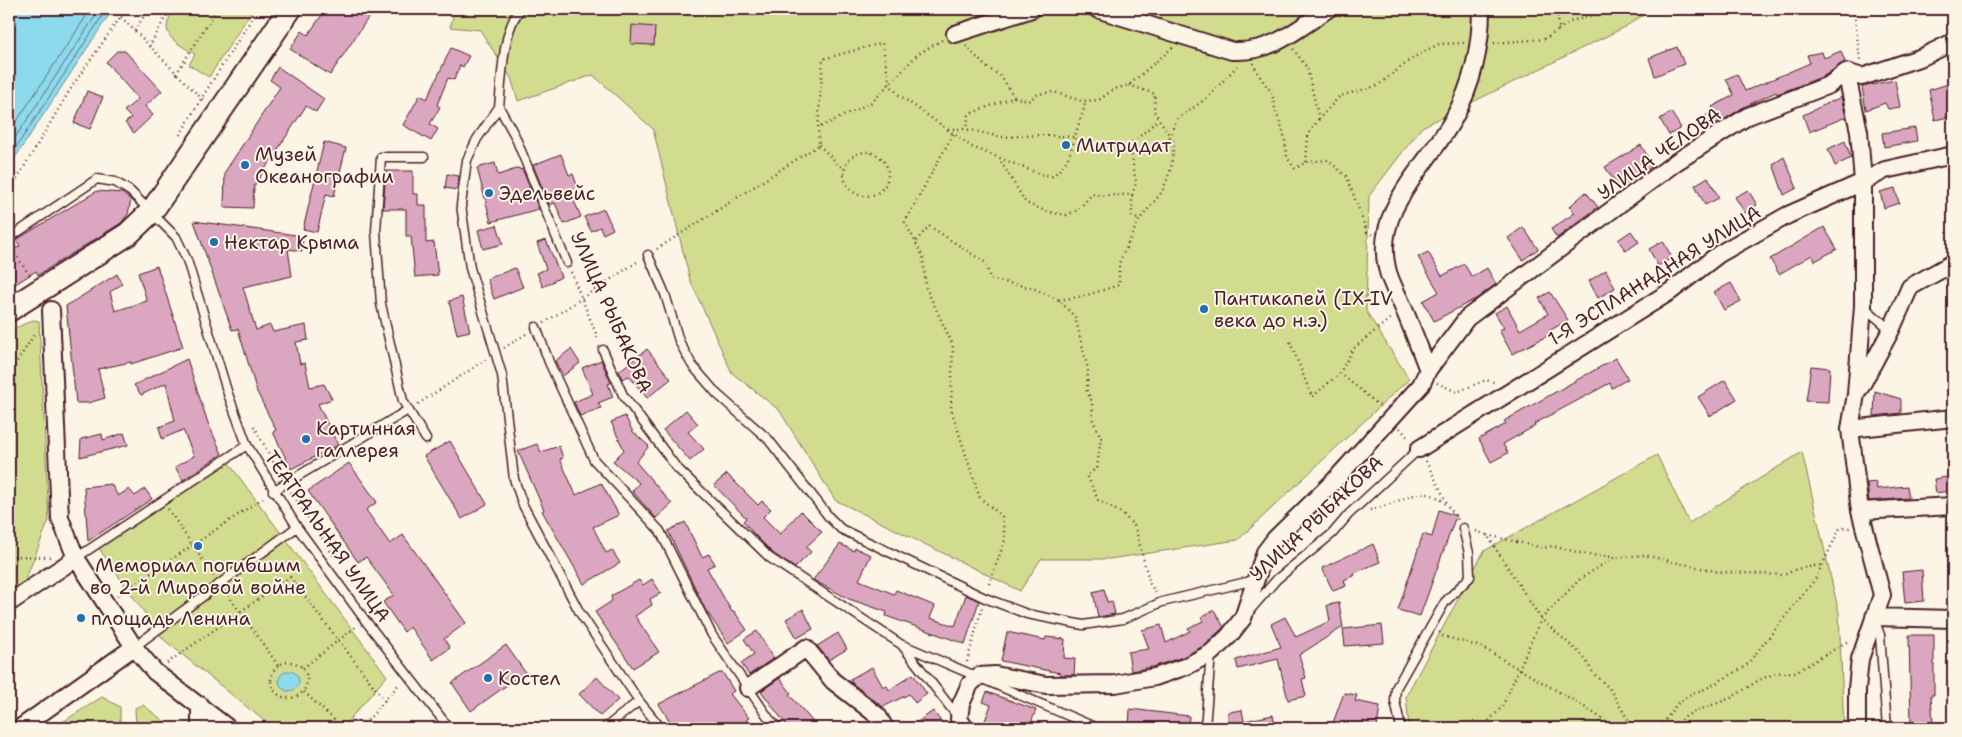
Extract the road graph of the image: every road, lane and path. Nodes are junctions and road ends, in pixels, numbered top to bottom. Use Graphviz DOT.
graph roads {
  1 [pos="126,9"];
  2 [pos="148,9"];
  3 [pos="170,9"];
  4 [pos="216,9"];
  5 [pos="258,9"];
  6 [pos="290,9"];
  7 [pos="521,9"];
  8 [pos="1032,9"];
  9 [pos="1097,9"];
  10 [pos="1328,9"];
  11 [pos="1481,9"];
  12 [pos="1554,9"];
  13 [pos="1603,9"];
  14 [pos="1854,9"];
  15 [pos="121,17"];
  16 [pos="1557,31"];
  17 [pos="135,32"];
  18 [pos="955,34"];
  19 [pos="1184,36"];
  20 [pos="1284,38"];
  21 [pos="1953,42"];
  22 [pos="1478,46"];
  23 [pos="149,47"];
  24 [pos="1249,52"];
  25 [pos="176,74"];
  26 [pos="1854,75"];
  27 [pos="890,85"];
  28 [pos="1129,85"];
  29 [pos="1014,97"];
  30 [pos="200,99"];
  31 [pos="1085,101"];
  32 [pos="500,107"];
  33 [pos="1159,119"];
  34 [pos="1319,119"];
  35 [pos="818,128"];
  36 [pos="947,129"];
  37 [pos="966,130"];
  38 [pos="953,134"];
  39 [pos="1075,137"];
  40 [pos="1170,137"];
  41 [pos="176,142"];
  42 [pos="819,144"];
  43 [pos="1953,155"];
  44 [pos="424,157"];
  45 [pos="1001,161"];
  46 [pos="1306,162"];
  47 [pos="845,170"];
  48 [pos="1863,182"];
  49 [pos="9,192"];
  50 [pos="1132,195"];
  51 [pos="152,211"];
  52 [pos="1139,220"];
  53 [pos="9,238"];
  54 [pos="916,241"];
  55 [pos="9,243"];
  56 [pos="1386,245"];
  57 [pos="648,255"];
  58 [pos="567,263"];
  59 [pos="1953,263"];
  60 [pos="30,276"];
  61 [pos="582,300"];
  62 [pos="1059,300"];
  63 [pos="1863,306"];
  64 [pos="1404,308"];
  65 [pos="9,310"];
  66 [pos="51,310"];
  67 [pos="536,327"];
  68 [pos="1891,330"];
  69 [pos="1290,342"];
  70 [pos="603,350"];
  71 [pos="496,354"];
  72 [pos="1340,373"];
  73 [pos="9,374"];
  74 [pos="1427,374"];
  75 [pos="1510,390"];
  76 [pos="1856,394"];
  77 [pos="408,410"];
  78 [pos="1392,418"];
  79 [pos="1953,418"];
  80 [pos="254,426"];
  81 [pos="1850,429"];
  82 [pos="426,439"];
  83 [pos="246,445"];
  84 [pos="1419,449"];
  85 [pos="286,484"];
  86 [pos="273,491"];
  87 [pos="1448,504"];
  88 [pos="1953,506"];
  89 [pos="1860,511"];
  90 [pos="1349,514"];
  91 [pos="297,527"];
  92 [pos="1462,528"];
  93 [pos="1864,528"];
  94 [pos="1487,535"];
  95 [pos="9,556"];
  96 [pos="76,558"];
  97 [pos="1613,558"];
  98 [pos="340,565"];
  99 [pos="1820,566"];
  100 [pos="1255,580"];
  101 [pos="985,598"];
  102 [pos="1162,602"];
  103 [pos="9,603"];
  104 [pos="106,603"];
  105 [pos="1243,618"];
  106 [pos="1541,619"];
  107 [pos="1953,619"];
  108 [pos="365,620"];
  109 [pos="1871,624"];
  110 [pos="1433,626"];
  111 [pos="338,640"];
  112 [pos="902,645"];
  113 [pos="134,647"];
  114 [pos="1211,653"];
  115 [pos="302,668"];
  116 [pos="1518,670"];
  117 [pos="155,672"];
  118 [pos="972,673"];
  119 [pos="408,674"];
  120 [pos="748,688"];
  121 [pos="303,692"];
  122 [pos="385,701"];
  123 [pos="639,701"];
  124 [pos="200,705"];
  125 [pos="962,724"];
  126 [pos="20,728"];
  127 [pos="200,728"];
  128 [pos="228,728"];
  129 [pos="343,728"];
  130 [pos="361,728"];
  131 [pos="449,728"];
  132 [pos="605,728"];
  133 [pos="661,728"];
  134 [pos="779,728"];
  135 [pos="886,728"];
  136 [pos="1097,728"];
  137 [pos="1205,728"];
  138 [pos="1401,728"];
  139 [pos="1482,728"];
  140 [pos="1616,728"];
  141 [pos="1633,728"];
  142 [pos="1660,728"];
  143 [pos="1668,728"];
  144 [pos="1857,728"];
  145 [pos="1887,728"];
  1 -- 15 [label="path"];
  2 -- 17 [label="path"];
  3 -- 23 [label="path"];
  4 -- 25 [label="path"];
  5 -- 30 [label="path"];
  6 -- 51 [label="main road"];
  7 -- 32 [label="lane"];
  8 -- 18 [label="street"];
  9 -- 19 [label="street"];
  10 -- 20 [label="street"];
  11 -- 22 [label="street"];
  12 -- 16 [label="path"];
  13 -- 16 [label="path"];
  14 -- 26 [label="path"];
  15 -- 17 [label="path"];
  15 -- 49 [label="path"];
  16 -- 22 [label="path"];
  17 -- 23 [label="path"];
  18 -- 27 [label="path"];
  18 -- 29 [label="path"];
  19 -- 24 [label="street"];
  19 -- 28 [label="path"];
  20 -- 24 [label="street"];
  20 -- 34 [label="path"];
  21 -- 26 [label="street, УЛИЦА ЧЕЛОВА"];
  22 -- 34 [label="path"];
  22 -- 56 [label="street"];
  23 -- 25 [label="path"];
  24 -- 40 [label="path"];
  24 -- 46 [label="path"];
  25 -- 30 [label="path"];
  26 -- 48 [label="street"];
  26 -- 74 [label="street, УЛИЦА ЧЕЛОВА"];
  27 -- 35 [label="path"];
  27 -- 35 [label="path"];
  27 -- 36 [label="path"];
  28 -- 31 [label="path"];
  28 -- 33 [label="path"];
  29 -- 31 [label="path"];
  29 -- 37 [label="path"];
  30 -- 41 [label="path"];
  31 -- 39 [label="path"];
  32 -- 58 [label="lane, УЛИЦА РЫБАКОВА"];
  32 -- 71 [label="lane"];
  33 -- 40 [label="path"];
  33 -- 50 [label="path"];
  34 -- 46 [label="path"];
  35 -- 42 [label="path"];
  36 -- 37 [label="path"];
  36 -- 38 [label="path"];
  37 -- 39 [label="path"];
  38 -- 45 [label="path"];
  38 -- 54 [label="path"];
  39 -- 45 [label="path"];
  40 -- 52 [label="path"];
  42 -- 47 [label="path"];
  42 -- 57 [label="path"];
  43 -- 48 [label="street, 1-Я ЭСПЛАНАДНАЯ УЛИЦА"];
  44 -- 77 [label="lane"];
  45 -- 50 [label="path"];
  46 -- 56 [label="path"];
  47 -- 47 [label="path"];
  48 -- 63 [label="street"];
  48 -- 75 [label="street, 1-Я ЭСПЛАНАДНАЯ УЛИЦА"];
  50 -- 52 [label="path"];
  51 -- 53 [label="lane, ТЕАТРАЛЬНАЯ УЛИЦА"];
  51 -- 65 [label="main road"];
  51 -- 83 [label="lane, ТЕАТРАЛЬНАЯ УЛИЦА"];
  52 -- 62 [label="path"];
  54 -- 62 [label="path"];
  54 -- 101 [label="path"];
  55 -- 60 [label="path"];
  56 -- 64 [label="street"];
  57 -- 61 [label="path"];
  57 -- 101 [label="lane"];
  58 -- 61 [label="path, УЛИЦА РЫБАКОВА"];
  59 -- 68 [label="street"];
  61 -- 67 [label="path"];
  61 -- 70 [label="path, УЛИЦА РЫБАКОВА"];
  62 -- 102 [label="path"];
  63 -- 68 [label="lane"];
  63 -- 76 [label="street"];
  64 -- 72 [label="path"];
  64 -- 74 [label="street"];
  66 -- 73 [label="path"];
  66 -- 96 [label="street"];
  67 -- 71 [label="path"];
  67 -- 120 [label="lane"];
  68 -- 76 [label="street"];
  69 -- 72 [label="path"];
  70 -- 112 [label="lane, УЛИЦА РЫБАКОВА"];
  71 -- 77 [label="path"];
  71 -- 123 [label="lane"];
  72 -- 78 [label="path"];
  74 -- 75 [label="path"];
  74 -- 78 [label="street, УЛИЦА ЧЕЛОВА"];
  75 -- 84 [label="street, 1-Я ЭСПЛАНАДНАЯ УЛИЦА"];
  76 -- 81 [label="street"];
  77 -- 82 [label="lane"];
  77 -- 85 [label="lane"];
  78 -- 84 [label="path"];
  78 -- 100 [label="street, УЛИЦА ЧЕЛОВА"];
  79 -- 81 [label="street"];
  80 -- 85 [label="path"];
  81 -- 89 [label="street"];
  83 -- 86 [label="lane, ТЕАТРАЛЬНАЯ УЛИЦА"];
  83 -- 96 [label="lane"];
  84 -- 87 [label="path"];
  84 -- 90 [label="lane, УЛИЦА РЫБАКОВА"];
  85 -- 86 [label="lane"];
  85 -- 98 [label="path"];
  86 -- 91 [label="lane, ТЕАТРАЛЬНАЯ УЛИЦА"];
  86 -- 104 [label="path"];
  87 -- 90 [label="path"];
  87 -- 92 [label="path"];
  88 -- 89 [label="street"];
  89 -- 93 [label="street"];
  90 -- 105 [label="lane, УЛИЦА РЫБАКОВА"];
  91 -- 108 [label="lane, ТЕАТРАЛЬНАЯ УЛИЦА"];
  91 -- 113 [label="lane"];
  92 -- 94 [label="path"];
  92 -- 110 [label="lane"];
  93 -- 99 [label="path"];
  93 -- 109 [label="street"];
  94 -- 97 [label="path"];
  94 -- 106 [label="path"];
  95 -- 96 [label="path"];
  96 -- 103 [label="street"];
  96 -- 104 [label="street"];
  97 -- 99 [label="path"];
  97 -- 106 [label="path"];
  99 -- 142 [label="path"];
  100 -- 102 [label="lane"];
  100 -- 105 [label="street, УЛИЦА ЧЕЛОВА"];
  101 -- 102 [label="lane"];
  101 -- 118 [label="path"];
  104 -- 113 [label="street"];
  105 -- 114 [label="street"];
  106 -- 116 [label="path"];
  106 -- 141 [label="path"];
  107 -- 109 [label="street"];
  108 -- 111 [label="path"];
  108 -- 119 [label="lane, ТЕАТРАЛЬНАЯ УЛИЦА"];
  109 -- 143 [label="path"];
  109 -- 144 [label="street"];
  109 -- 145 [label="lane"];
  110 -- 116 [label="path"];
  110 -- 138 [label="lane"];
  111 -- 115 [label="path"];
  111 -- 117 [label="path"];
  111 -- 122 [label="path"];
  112 -- 118 [label="lane"];
  112 -- 125 [label="lane, УЛИЦА РЫБАКОВА"];
  113 -- 117 [label="street"];
  113 -- 126 [label="street"];
  114 -- 118 [label="street"];
  114 -- 137 [label="lane"];
  115 -- 121 [label="path"];
  115 -- 121 [label="path"];
  116 -- 139 [label="path"];
  116 -- 140 [label="path"];
  117 -- 124 [label="street"];
  118 -- 125 [label="street"];
  118 -- 136 [label="lane"];
  119 -- 122 [label="path"];
  119 -- 131 [label="lane, ТЕАТРАЛЬНАЯ УЛИЦА"];
  120 -- 134 [label="lane"];
  120 -- 135 [label="street"];
  121 -- 129 [label="path"];
  122 -- 130 [label="path"];
  123 -- 132 [label="lane"];
  123 -- 133 [label="lane"];
  124 -- 127 [label="street"];
  124 -- 128 [label="street"];
}
